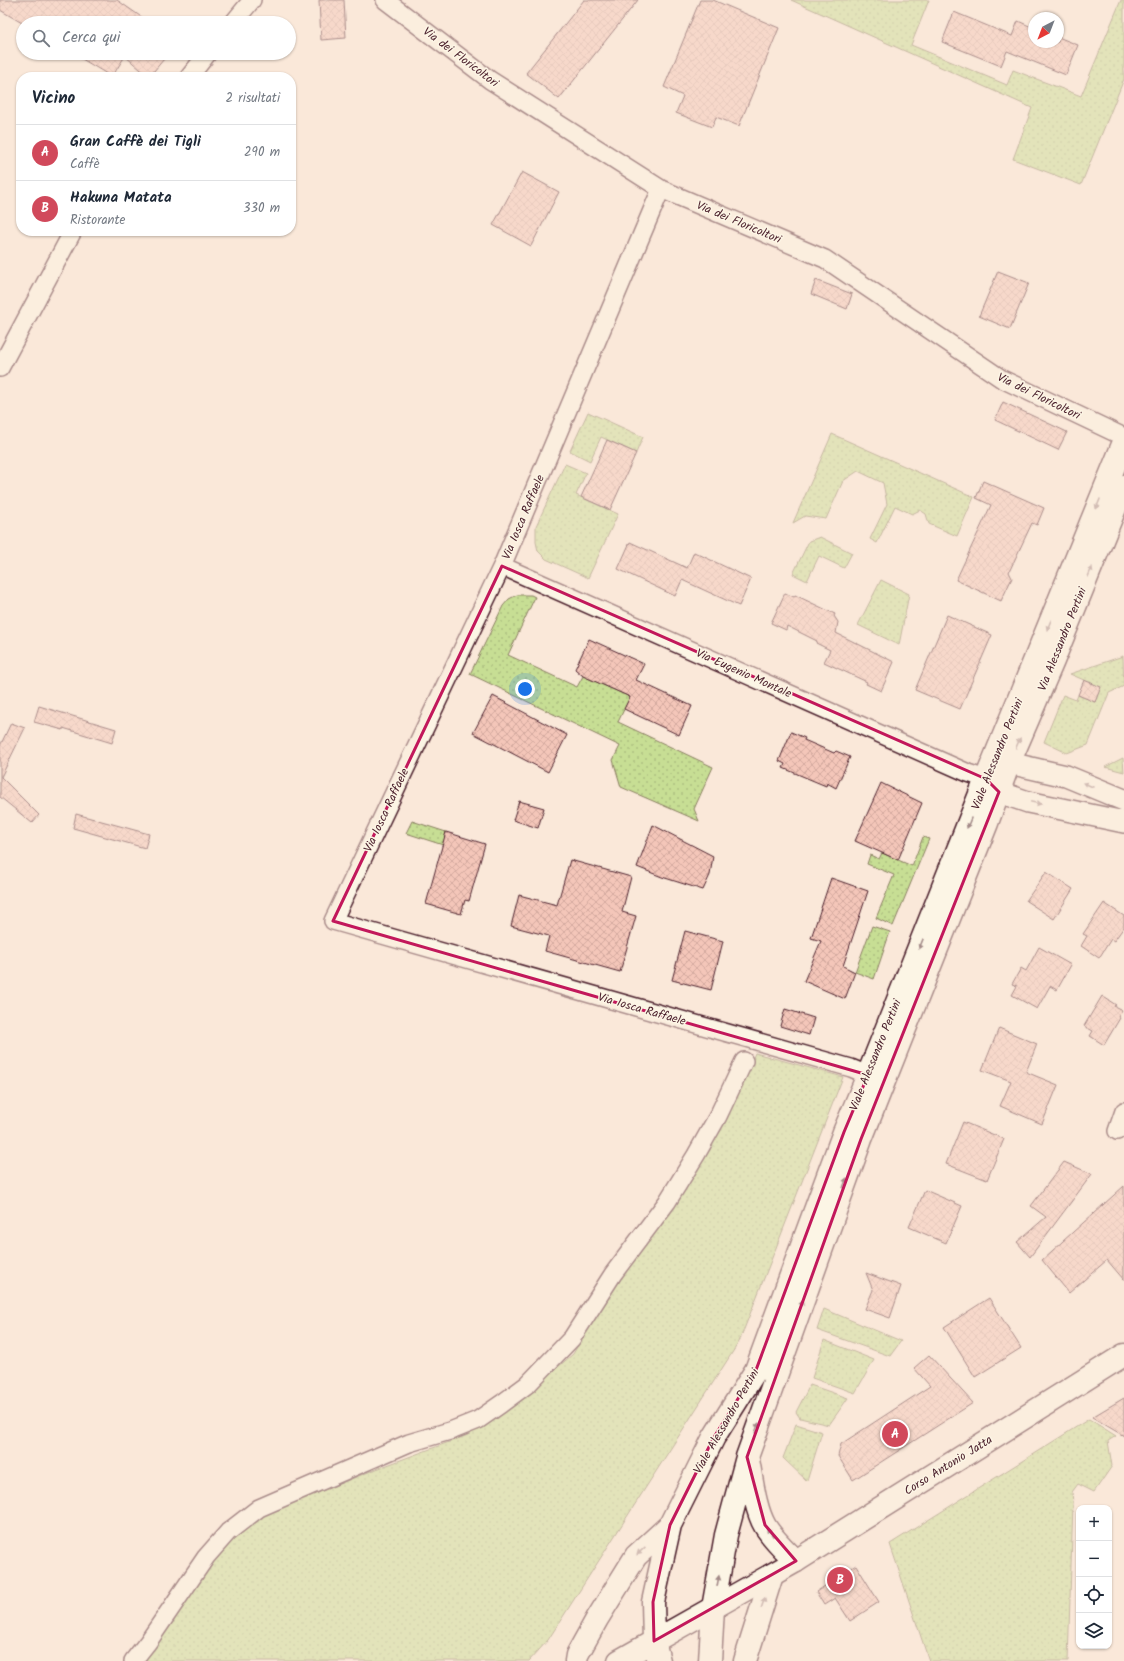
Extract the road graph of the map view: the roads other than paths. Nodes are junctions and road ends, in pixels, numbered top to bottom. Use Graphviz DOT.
graph roads {
  1 [pos="252,0"];
  2 [pos="385,0"];
  3 [pos="239,16"];
  4 [pos="202,60"];
  5 [pos="193,72"];
  6 [pos="661,189"];
  7 [pos="70,236"];
  8 [pos="0,368"];
  9 [pos="1124,437"];
  10 [pos="1124,442"];
  11 [pos="1118,477"];
  12 [pos="502,566"];
  13 [pos="1009,763"];
  14 [pos="992,786"];
  15 [pos="1124,800"];
  16 [pos="1124,822"];
  17 [pos="744,1061"];
  18 [pos="868,1075"];
  19 [pos="1124,1111"];
  20 [pos="1117,1131"];
  21 [pos="1124,1355"];
  22 [pos="747,1457"];
  23 [pos="670,1525"];
  24 [pos="796,1561"];
  25 [pos="772,1575"];
  26 [pos="713,1608"];
  27 [pos="657,1651"];
  28 [pos="133,1661"];
  29 [pos="576,1661"];
  30 [pos="619,1661"];
  31 [pos="710,1661"];
  32 [pos="745,1661"];
  1 -- 3 [label="street"];
  2 -- 6 [label="street, Via dei Floricoltori"];
  4 -- 5 [label="street"];
  6 -- 9 [label="street, Via dei Floricoltori"];
  6 -- 12 [label="street, Via Iosca Raffaele"];
  7 -- 8 [label="street"];
  10 -- 11 [label="main road"];
  13 -- 11 [label="main road, Via Alessandro Pertini, one-way"];
  11 -- 14 [label="main road, Viale Alessandro Pertini, one-way"];
  12 -- 14 [label="street, Via Eugenio Montale"];
  12 -- 18 [label="street, Via Iosca Raffaele"];
  13 -- 14 [label="main road, Via Alessandro Pertini"];
  15 -- 13 [label="street, one-way"];
  14 -- 16 [label="street, one-way"];
  14 -- 18 [label="main road, Viale Alessandro Pertini, one-way"];
  22 -- 14 [label="main road, Viale Alessandro Pertini, one-way"];
  17 -- 28 [label="street"];
  18 -- 23 [label="main road, Viale Alessandro Pertini"];
  19 -- 20 [label="street"];
  21 -- 24 [label="main road, Corso Antonio Jatta"];
  24 -- 22 [label="main road, one-way"];
  26 -- 22 [label="main road, Viale Alessandro Pertini, one-way"];
  23 -- 27 [label="main road, Viale Alessandro Pertini"];
  23 -- 29 [label="main road, one-way"];
  24 -- 25 [label="main road, Corso Antonio Jatta"];
  25 -- 26 [label="main road"];
  32 -- 25 [label="main road, one-way"];
  26 -- 27 [label="main road"];
  26 -- 31 [label="main road, Viale Alessandro Pertini"];
  27 -- 30 [label="main road"];
}
